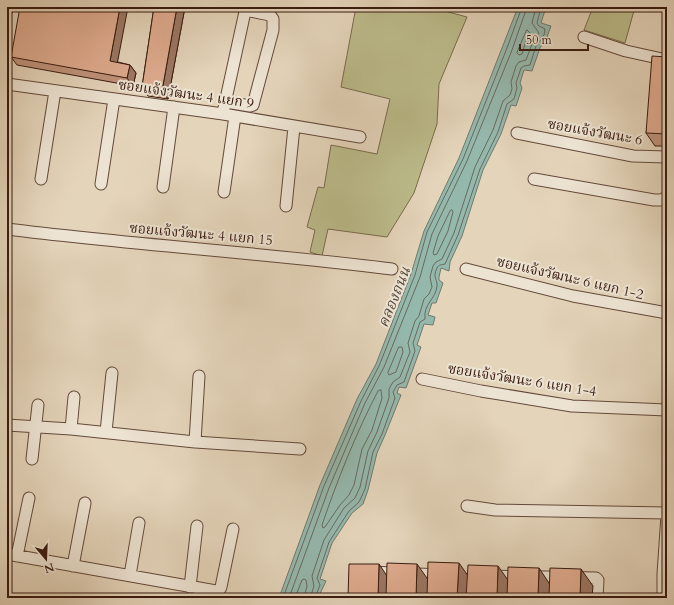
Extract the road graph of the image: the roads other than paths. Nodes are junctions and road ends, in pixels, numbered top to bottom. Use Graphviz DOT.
graph roads {
  1 [pos="7,7"];
  2 [pos="246,8"];
  3 [pos="7,10"];
  4 [pos="584,37"];
  5 [pos="667,60"];
  6 [pos="7,84"];
  7 [pos="55,91"];
  8 [pos="114,99"];
  9 [pos="226,102"];
  10 [pos="174,107"];
  11 [pos="223,114"];
  12 [pos="235,116"];
  13 [pos="294,126"];
  14 [pos="518,133"];
  15 [pos="360,137"];
  16 [pos="667,157"];
  17 [pos="41,179"];
  18 [pos="534,179"];
  19 [pos="101,184"];
  20 [pos="163,187"];
  21 [pos="224,192"];
  22 [pos="667,197"];
  23 [pos="286,206"];
  24 [pos="7,229"];
  25 [pos="392,269"];
  26 [pos="466,269"];
  27 [pos="667,313"];
  28 [pos="112,374"];
  29 [pos="199,376"];
  30 [pos="422,379"];
  31 [pos="74,397"];
  32 [pos="38,405"];
  33 [pos="667,410"];
  34 [pos="7,424"];
  35 [pos="35,427"];
  36 [pos="72,429"];
  37 [pos="106,432"];
  38 [pos="195,442"];
  39 [pos="300,449"];
  40 [pos="32,459"];
  41 [pos="29,498"];
  42 [pos="85,503"];
  43 [pos="467,506"];
  44 [pos="667,514"];
  45 [pos="139,523"];
  46 [pos="197,526"];
  47 [pos="233,530"];
  48 [pos="12,555"];
  49 [pos="73,566"];
  50 [pos="365,572"];
  51 [pos="395,573"];
  52 [pos="130,575"];
  53 [pos="455,575"];
  54 [pos="482,576"];
  55 [pos="517,577"];
  56 [pos="558,578"];
  57 [pos="190,586"];
  58 [pos="394,586"];
  59 [pos="517,591"];
  60 [pos="557,591"];
  61 [pos="205,594"];
  62 [pos="598,598"];
  63 [pos="663,598"];
  1 -- 3 [label="street"];
  2 -- 9 [label="street"];
  2 -- 9 [label="street"];
  4 -- 5 [label="street"];
  6 -- 7 [label="street, ซอยแจ้งวัฒนะ 4 แยก 9"];
  7 -- 8 [label="street, ซอยแจ้งวัฒนะ 4 แยก 9"];
  7 -- 17 [label="street"];
  8 -- 10 [label="street, ซอยแจ้งวัฒนะ 4 แยก 9"];
  8 -- 19 [label="street"];
  9 -- 11 [label="street"];
  10 -- 11 [label="street, ซอยแจ้งวัฒนะ 4 แยก 9"];
  10 -- 20 [label="street"];
  11 -- 12 [label="street, ซอยแจ้งวัฒนะ 4 แยก 9"];
  12 -- 13 [label="street, ซอยแจ้งวัฒนะ 4 แยก 9"];
  12 -- 21 [label="street"];
  13 -- 15 [label="street, ซอยแจ้งวัฒนะ 4 แยก 9"];
  13 -- 23 [label="street"];
  14 -- 16 [label="street, ซอยแจ้งวัฒนะ 6"];
  18 -- 22 [label="street"];
  24 -- 25 [label="street, ซอยแจ้งวัฒนะ 4 แยก 15"];
  26 -- 27 [label="street, ซอยแจ้งวัฒนะ 6 แยก 1-2"];
  28 -- 37 [label="street"];
  29 -- 38 [label="street"];
  30 -- 33 [label="street, ซอยแจ้งวัฒนะ 6 แยก 1-4"];
  31 -- 36 [label="street"];
  32 -- 35 [label="street"];
  34 -- 35 [label="street"];
  35 -- 36 [label="street"];
  35 -- 40 [label="street"];
  36 -- 37 [label="street"];
  37 -- 38 [label="street"];
  38 -- 39 [label="street"];
  41 -- 48 [label="street"];
  42 -- 49 [label="street"];
  43 -- 44 [label="street"];
  44 -- 63 [label="street"];
  45 -- 52 [label="street"];
  46 -- 57 [label="street"];
  47 -- 61 [label="street"];
  48 -- 49 [label="street"];
  49 -- 52 [label="street"];
  50 -- 51 [label="street"];
  51 -- 53 [label="street"];
  51 -- 58 [label="street"];
  52 -- 57 [label="street"];
  54 -- 55 [label="street"];
  55 -- 56 [label="street"];
  55 -- 59 [label="street"];
  56 -- 60 [label="street"];
  56 -- 62 [label="street"];
  57 -- 61 [label="street"];
}
